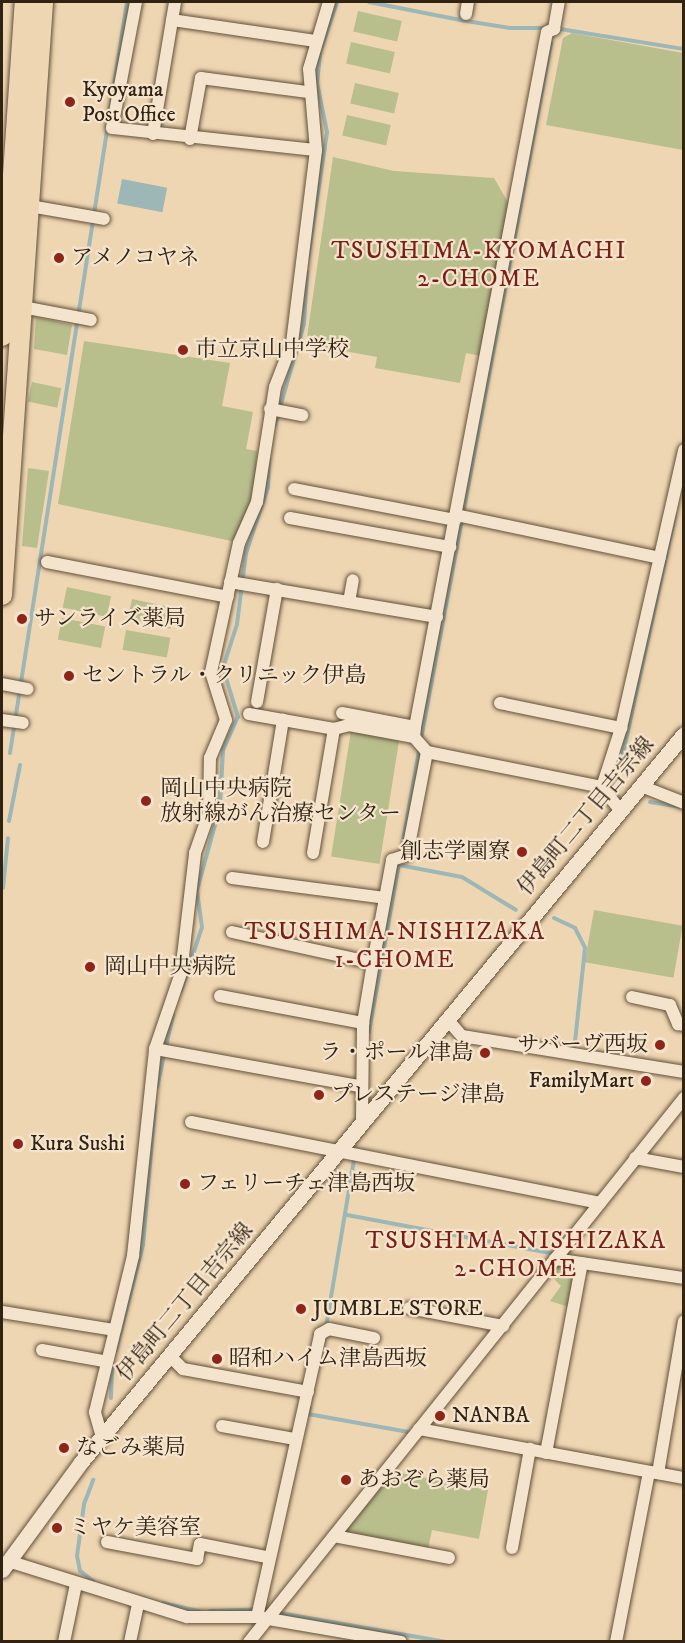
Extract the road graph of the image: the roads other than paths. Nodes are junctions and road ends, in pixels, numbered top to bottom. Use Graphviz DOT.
graph roads {
  1 [pos="25,2"];
  2 [pos="43,2"];
  3 [pos="136,2"];
  4 [pos="175,2"];
  5 [pos="329,2"];
  6 [pos="559,2"];
  7 [pos="172,20"];
  8 [pos="316,41"];
  9 [pos="308,92"];
  10 [pos="153,134"];
  11 [pos="190,138"];
  12 [pos="316,150"];
  13 [pos="14,204"];
  14 [pos="95,217"];
  15 [pos="2,303"];
  16 [pos="23,308"];
  17 [pos="81,318"];
  18 [pos="2,336"];
  19 [pos="276,410"];
  20 [pos="302,415"];
  21 [pos="684,450"];
  22 [pos="680,476"];
  23 [pos="294,489"];
  24 [pos="460,517"];
  25 [pos="290,518"];
  26 [pos="450,547"];
  27 [pos="660,558"];
  28 [pos="47,562"];
  29 [pos="353,580"];
  30 [pos="232,582"];
  31 [pos="277,589"];
  32 [pos="2,595"];
  33 [pos="228,597"];
  34 [pos="350,602"];
  35 [pos="437,617"];
  36 [pos="2,684"];
  37 [pos="24,688"];
  38 [pos="257,702"];
  39 [pos="500,703"];
  40 [pos="342,713"];
  41 [pos="249,714"];
  42 [pos="283,720"];
  43 [pos="621,728"];
  44 [pos="334,729"];
  45 [pos="684,734"];
  46 [pos="419,741"];
  47 [pos="641,786"];
  48 [pos="602,787"];
  49 [pos="684,802"];
  50 [pos="620,810"];
  51 [pos="262,842"];
  52 [pos="313,853"];
  53 [pos="232,878"];
  54 [pos="385,898"];
  55 [pos="231,932"];
  56 [pos="373,963"];
  57 [pos="220,996"];
  58 [pos="632,997"];
  59 [pos="447,1019"];
  60 [pos="363,1023"];
  61 [pos="684,1025"];
  62 [pos="162,1050"];
  63 [pos="684,1072"];
  64 [pos="358,1086"];
  65 [pos="684,1098"];
  66 [pos="191,1122"];
  67 [pos="362,1122"];
  68 [pos="339,1151"];
  69 [pos="635,1158"];
  70 [pos="684,1167"];
  71 [pos="600,1203"];
  72 [pos="555,1258"];
  73 [pos="582,1263"];
  74 [pos="684,1278"];
  75 [pos="409,1308"];
  76 [pos="2,1312"];
  77 [pos="684,1321"];
  78 [pos="503,1326"];
  79 [pos="114,1330"];
  80 [pos="374,1338"];
  81 [pos="42,1350"];
  82 [pos="170,1355"];
  83 [pos="104,1361"];
  84 [pos="308,1392"];
  85 [pos="222,1426"];
  86 [pos="418,1429"];
  87 [pos="102,1437"];
  88 [pos="294,1439"];
  89 [pos="530,1449"];
  90 [pos="546,1453"];
  91 [pos="653,1472"];
  92 [pos="684,1478"];
  93 [pos="334,1536"];
  94 [pos="107,1542"];
  95 [pos="512,1548"];
  96 [pos="266,1557"];
  97 [pos="449,1558"];
  98 [pos="5,1565"];
  99 [pos="76,1584"];
  100 [pos="138,1604"];
  101 [pos="260,1613"];
  102 [pos="64,1641"];
  103 [pos="130,1641"];
  104 [pos="249,1641"];
  105 [pos="400,1641"];
  106 [pos="616,1641"];
  1 -- 13 [label="highway"];
  2 -- 13 [label="highway"];
  3 -- 10 [label="street"];
  4 -- 7 [label="street"];
  5 -- 8 [label="street"];
  6 -- 24 [label="street"];
  7 -- 8 [label="street"];
  7 -- 10 [label="street"];
  8 -- 9 [label="street"];
  9 -- 11 [label="street"];
  9 -- 12 [label="street"];
  10 -- 11 [label="street"];
  11 -- 12 [label="street"];
  12 -- 19 [label="street"];
  13 -- 14 [label="street"];
  13 -- 15 [label="highway"];
  13 -- 16 [label="highway"];
  15 -- 16 [label="street"];
  15 -- 18 [label="highway"];
  16 -- 17 [label="street"];
  16 -- 32 [label="highway"];
  19 -- 20 [label="street"];
  19 -- 30 [label="street"];
  21 -- 22 [label="street"];
  22 -- 27 [label="street"];
  23 -- 24 [label="street"];
  24 -- 26 [label="street"];
  24 -- 27 [label="street"];
  25 -- 26 [label="street"];
  26 -- 35 [label="street"];
  27 -- 43 [label="street"];
  28 -- 33 [label="street"];
  29 -- 34 [label="street"];
  30 -- 31 [label="street"];
  30 -- 33 [label="street"];
  31 -- 34 [label="street"];
  31 -- 38 [label="street"];
  33 -- 62 [label="street"];
  34 -- 35 [label="street"];
  35 -- 46 [label="street"];
  36 -- 37 [label="street"];
  39 -- 43 [label="street"];
  40 -- 46 [label="street"];
  41 -- 42 [label="street"];
  42 -- 44 [label="street"];
  42 -- 51 [label="street"];
  43 -- 48 [label="street"];
  44 -- 46 [label="street"];
  44 -- 52 [label="street"];
  45 -- 47 [label="street, 伊島町二丁目吉宗線"];
  46 -- 48 [label="street"];
  46 -- 54 [label="street"];
  47 -- 49 [label="street"];
  47 -- 50 [label="street, 伊島町二丁目吉宗線"];
  48 -- 50 [label="street"];
  50 -- 59 [label="street, 伊島町二丁目吉宗線"];
  53 -- 54 [label="street"];
  54 -- 56 [label="street"];
  55 -- 56 [label="street"];
  56 -- 60 [label="street"];
  57 -- 60 [label="street"];
  58 -- 61 [label="street"];
  59 -- 63 [label="street"];
  59 -- 67 [label="street, 伊島町二丁目吉宗線"];
  60 -- 64 [label="street"];
  62 -- 64 [label="street"];
  62 -- 79 [label="street"];
  64 -- 67 [label="street"];
  65 -- 69 [label="street"];
  66 -- 68 [label="street"];
  67 -- 68 [label="street, 伊島町二丁目吉宗線"];
  68 -- 71 [label="street"];
  68 -- 82 [label="street, 伊島町二丁目吉宗線"];
  69 -- 70 [label="street"];
  69 -- 71 [label="street"];
  71 -- 72 [label="street"];
  72 -- 73 [label="street"];
  72 -- 78 [label="street"];
  73 -- 74 [label="street"];
  73 -- 90 [label="street"];
  75 -- 78 [label="street"];
  76 -- 79 [label="street"];
  77 -- 91 [label="street"];
  78 -- 86 [label="street"];
  79 -- 83 [label="street"];
  80 -- 84 [label="street"];
  81 -- 83 [label="street"];
  82 -- 84 [label="street"];
  82 -- 87 [label="street, 伊島町二丁目吉宗線"];
  83 -- 87 [label="street"];
  84 -- 88 [label="street"];
  85 -- 88 [label="street"];
  86 -- 89 [label="street"];
  86 -- 93 [label="street"];
  87 -- 98 [label="street, 伊島町二丁目吉宗線"];
  88 -- 96 [label="street"];
  89 -- 90 [label="street"];
  89 -- 95 [label="street"];
  90 -- 91 [label="street"];
  91 -- 92 [label="street"];
  91 -- 106 [label="street"];
  93 -- 97 [label="street"];
  93 -- 101 [label="street"];
  94 -- 96 [label="street"];
  96 -- 101 [label="street"];
  98 -- 99 [label="street"];
  99 -- 100 [label="street"];
  99 -- 102 [label="street"];
  100 -- 101 [label="street"];
  100 -- 103 [label="street"];
  101 -- 104 [label="street"];
  101 -- 105 [label="street"];
}
